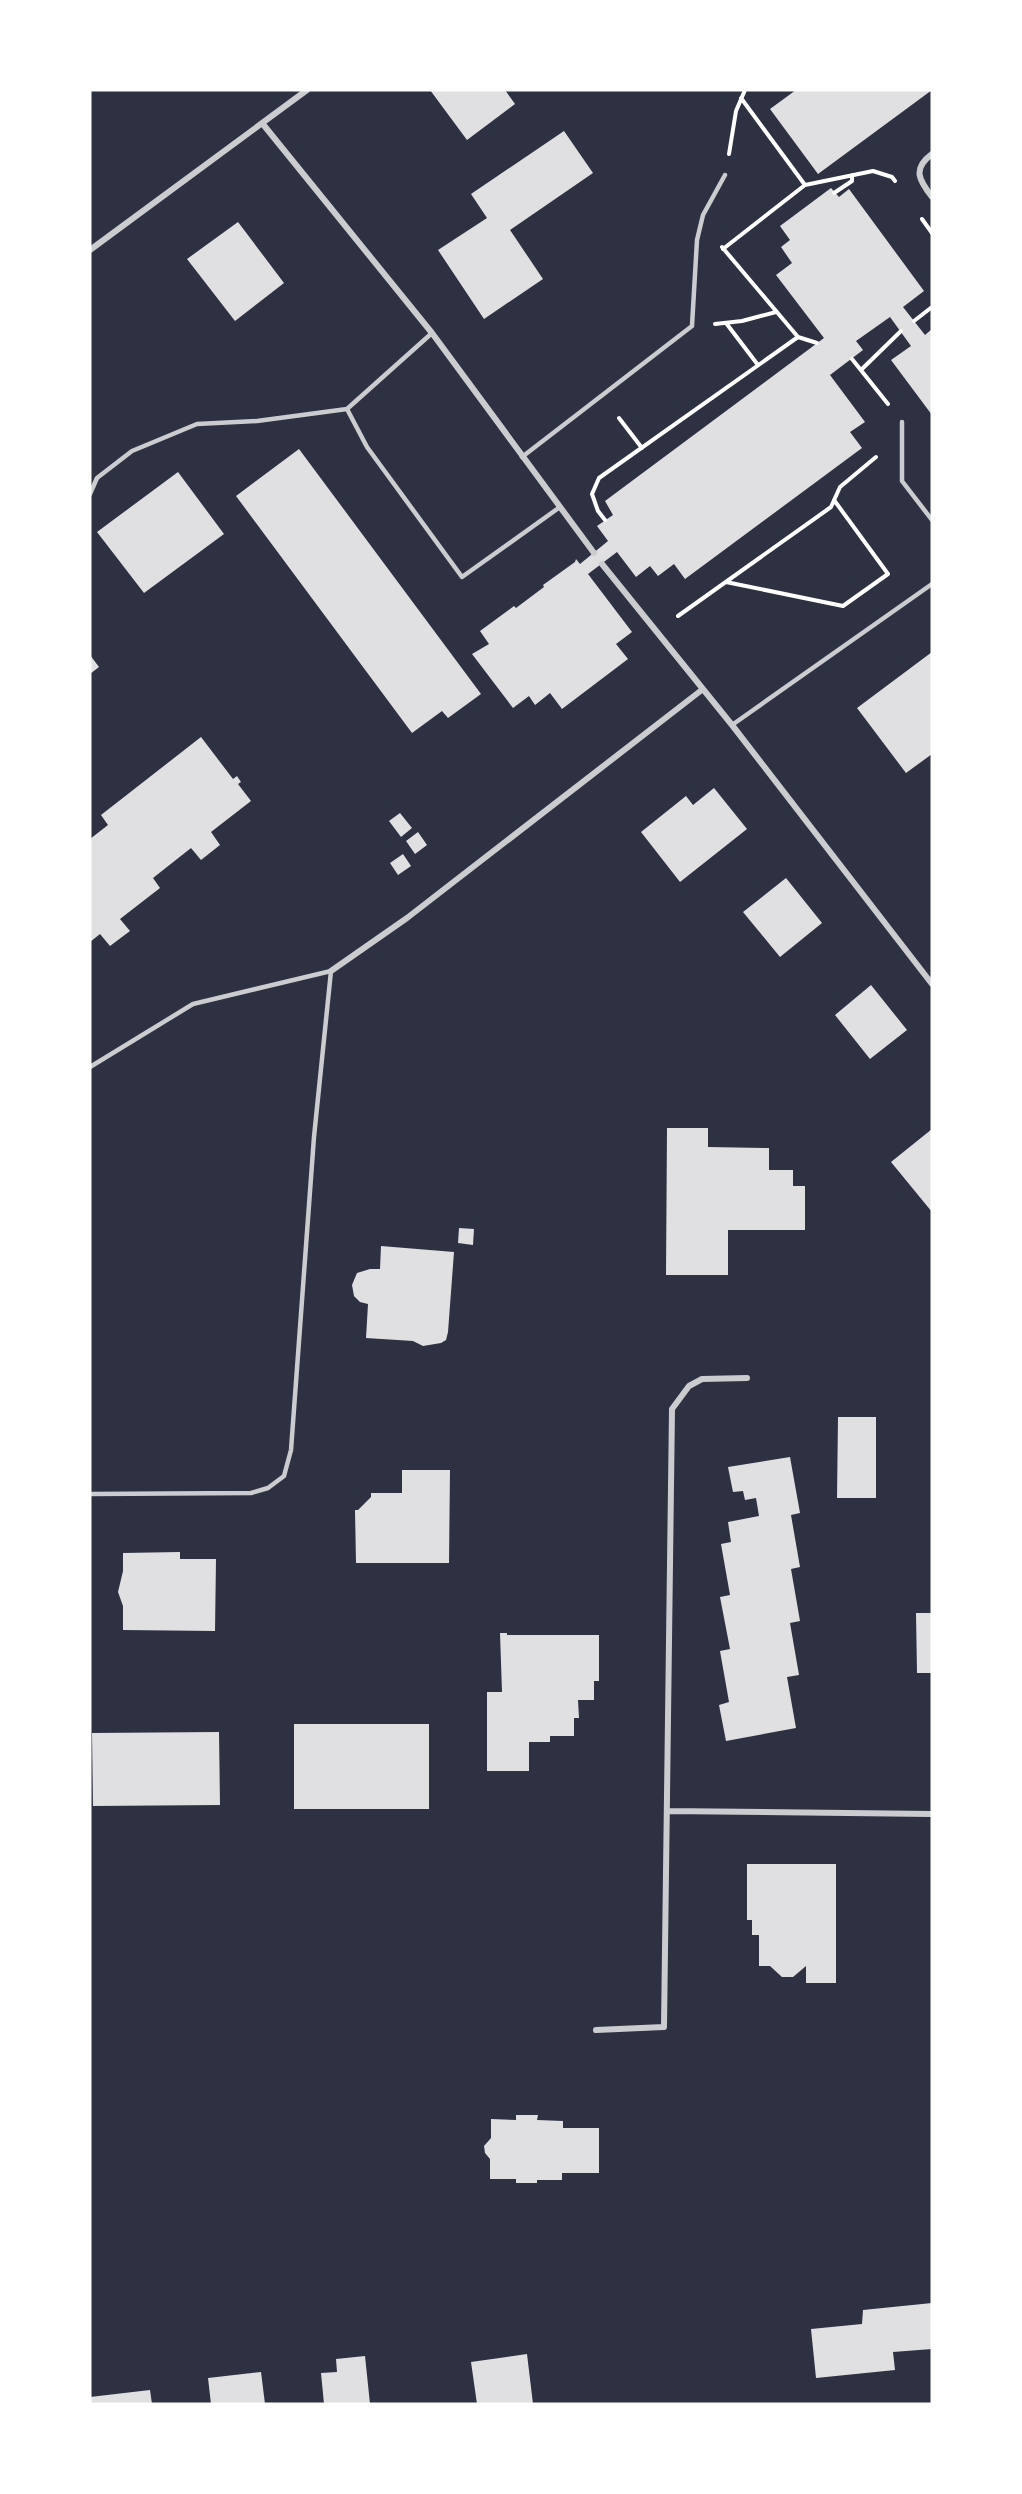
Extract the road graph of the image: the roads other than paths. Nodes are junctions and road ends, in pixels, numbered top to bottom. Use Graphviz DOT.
graph roads {
  1 [pos="307,90"];
  2 [pos="262,123"];
  3 [pos="932,154"];
  4 [pos="725,175"];
  5 [pos="932,197"];
  6 [pos="90,250"];
  7 [pos="432,333"];
  8 [pos="347,409"];
  9 [pos="902,422"];
  10 [pos="522,457"];
  11 [pos="90,494"];
  12 [pos="560,507"];
  13 [pos="932,520"];
  14 [pos="594,553"];
  15 [pos="602,564"];
  16 [pos="932,584"];
  17 [pos="703,689"];
  18 [pos="732,725"];
  19 [pos="331,971"];
  20 [pos="932,984"];
  21 [pos="90,1067"];
  22 [pos="747,1378"];
  23 [pos="90,1494"];
  24 [pos="667,1811"];
  25 [pos="932,1814"];
  26 [pos="596,2030"];
  1 -- 2 [label="street"];
  2 -- 6 [label="street"];
  2 -- 7 [label="street"];
  3 -- 5 [label="street"];
  4 -- 10 [label="lane"];
  7 -- 8 [label="lane"];
  7 -- 10 [label="street"];
  8 -- 11 [label="lane"];
  8 -- 12 [label="lane"];
  9 -- 13 [label="lane"];
  10 -- 12 [label="street"];
  12 -- 14 [label="street"];
  15 -- 17 [label="street"];
  16 -- 18 [label="lane"];
  17 -- 18 [label="street"];
  17 -- 19 [label="street"];
  18 -- 20 [label="street"];
  19 -- 21 [label="lane"];
  19 -- 23 [label="lane"];
  22 -- 24 [label="street"];
  24 -- 25 [label="street"];
  24 -- 26 [label="street"];
}
